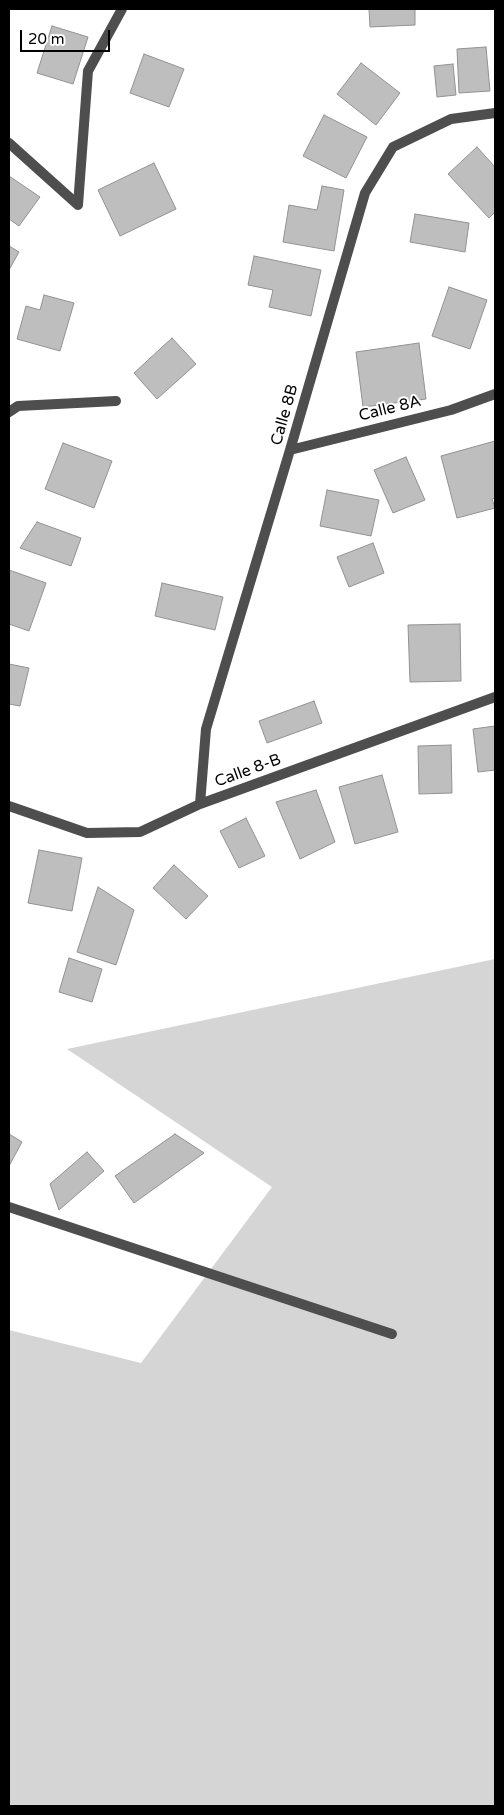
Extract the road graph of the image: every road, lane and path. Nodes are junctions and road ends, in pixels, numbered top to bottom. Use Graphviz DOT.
graph roads {
  1 [pos="122,9"];
  2 [pos="495,113"];
  3 [pos="9,143"];
  4 [pos="495,394"];
  5 [pos="116,401"];
  6 [pos="9,412"];
  7 [pos="290,450"];
  8 [pos="495,697"];
  9 [pos="200,804"];
  10 [pos="9,806"];
  11 [pos="9,1207"];
  12 [pos="392,1334"];
  1 -- 3 [label="street"];
  2 -- 7 [label="street, Calle 8B"];
  4 -- 7 [label="street, Calle 8A"];
  5 -- 6 [label="street"];
  7 -- 9 [label="street, Calle 8B"];
  8 -- 9 [label="street, Calle 8-B"];
  9 -- 10 [label="street, Calle 8-B"];
  11 -- 12 [label="street"];
}
